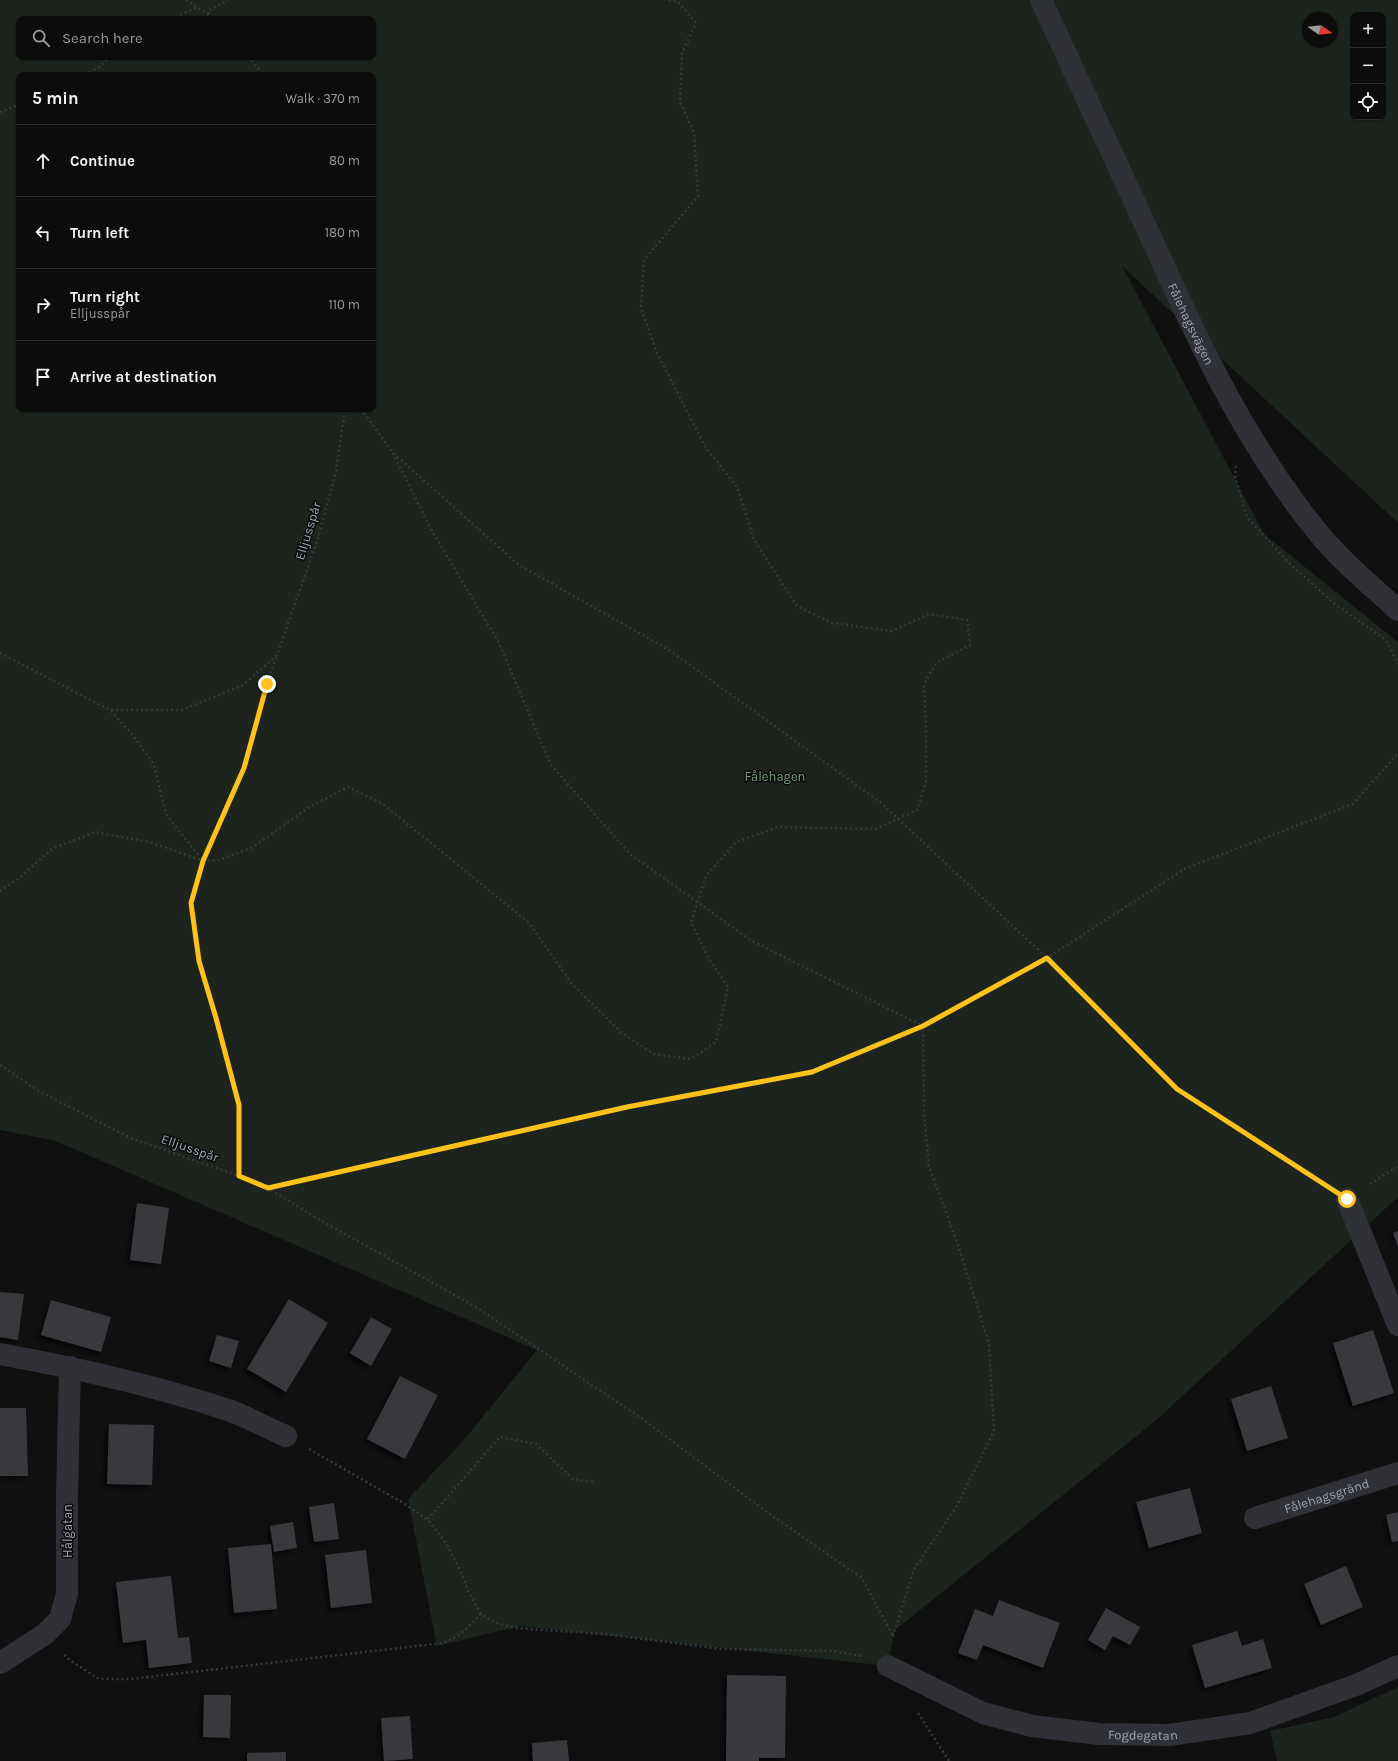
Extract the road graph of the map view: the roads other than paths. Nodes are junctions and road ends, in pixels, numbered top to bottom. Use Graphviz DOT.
graph roads {
  1 [pos="1041,0"];
  2 [pos="1398,610"];
  3 [pos="1347,1199"];
  4 [pos="1398,1324"];
  5 [pos="0,1354"];
  6 [pos="70,1367"];
  7 [pos="286,1436"];
  8 [pos="1398,1473"];
  9 [pos="1255,1518"];
  10 [pos="0,1663"];
  11 [pos="888,1666"];
  12 [pos="1398,1666"];
  1 -- 2 [label="street, Fålehagsvägen"];
  3 -- 4 [label="street"];
  5 -- 6 [label="street"];
  6 -- 7 [label="street"];
  6 -- 10 [label="street, Hålgatan"];
  8 -- 9 [label="street, Fålehagsgränd"];
  11 -- 12 [label="street, Fogdegatan"];
}
